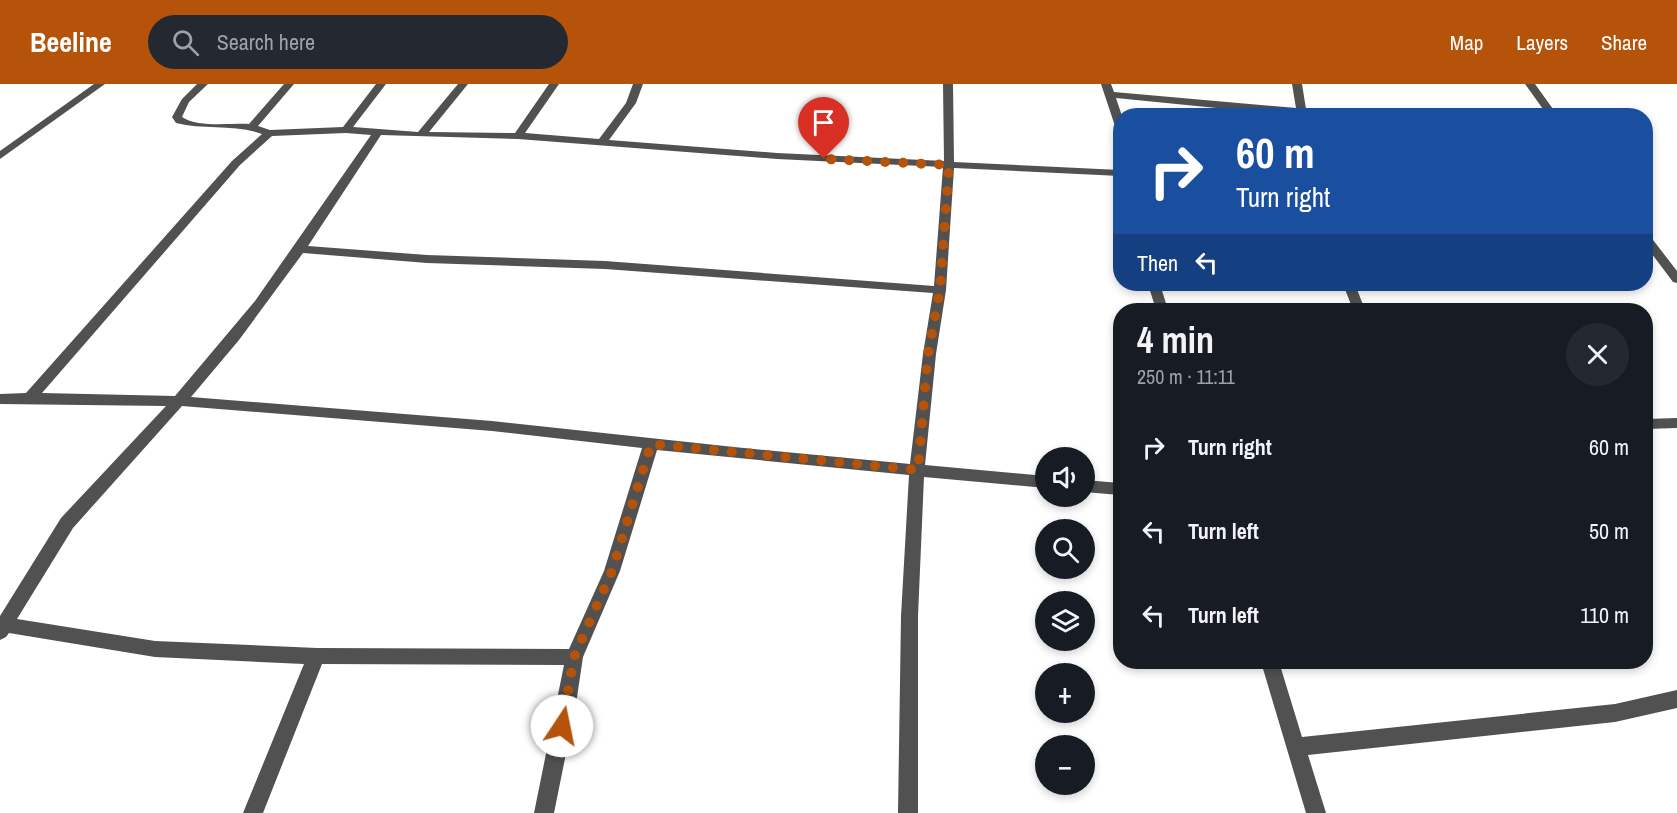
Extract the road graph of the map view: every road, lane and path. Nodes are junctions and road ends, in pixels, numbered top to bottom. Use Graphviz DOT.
graph roads {
  1 [pos="100,84"];
  2 [pos="203,84"];
  3 [pos="289,84"];
  4 [pos="381,84"];
  5 [pos="463,84"];
  6 [pos="554,84"];
  7 [pos="638,84"];
  8 [pos="948,84"];
  9 [pos="1106,84"];
  10 [pos="1297,84"];
  11 [pos="1530,84"];
  12 [pos="1112,95"];
  13 [pos="1115,108"];
  14 [pos="1248,108"];
  15 [pos="1300,108"];
  16 [pos="1546,108"];
  17 [pos="252,127"];
  18 [pos="346,130"];
  19 [pos="379,131"];
  20 [pos="269,133"];
  21 [pos="421,135"];
  22 [pos="518,136"];
  23 [pos="601,143"];
  24 [pos="0,156"];
  25 [pos="949,165"];
  26 [pos="1113,173"];
  27 [pos="1653,248"];
  28 [pos="301,249"];
  29 [pos="1653,259"];
  30 [pos="1662,260"];
  31 [pos="1677,279"];
  32 [pos="940,290"];
  33 [pos="30,398"];
  34 [pos="0,399"];
  35 [pos="179,401"];
  36 [pos="1677,423"];
  37 [pos="1653,424"];
  38 [pos="651,444"];
  39 [pos="918,470"];
  40 [pos="1035,481"];
  41 [pos="1095,487"];
  42 [pos="1113,488"];
  43 [pos="2,627"];
  44 [pos="317,656"];
  45 [pos="574,657"];
  46 [pos="1272,669"];
  47 [pos="1677,699"];
  48 [pos="1296,747"];
  49 [pos="253,813"];
  50 [pos="544,813"];
  51 [pos="908,813"];
  52 [pos="1316,813"];
  1 -- 24 [label="street"];
  2 -- 17 [label="street"];
  3 -- 17 [label="street"];
  4 -- 18 [label="street"];
  5 -- 21 [label="street"];
  6 -- 22 [label="street"];
  7 -- 23 [label="street"];
  8 -- 25 [label="street"];
  9 -- 12 [label="street"];
  10 -- 15 [label="street"];
  11 -- 16 [label="street"];
  12 -- 13 [label="street"];
  12 -- 14 [label="street"];
  17 -- 20 [label="street"];
  18 -- 19 [label="street"];
  18 -- 20 [label="street"];
  19 -- 21 [label="street"];
  19 -- 28 [label="street"];
  20 -- 33 [label="street"];
  21 -- 22 [label="street"];
  22 -- 23 [label="street"];
  23 -- 25 [label="street"];
  25 -- 26 [label="street"];
  25 -- 32 [label="street"];
  27 -- 30 [label="street"];
  28 -- 32 [label="street"];
  28 -- 35 [label="street"];
  29 -- 30 [label="street"];
  30 -- 31 [label="street"];
  32 -- 39 [label="street"];
  33 -- 34 [label="street"];
  33 -- 35 [label="street"];
  35 -- 38 [label="street"];
  35 -- 43 [label="street"];
  36 -- 37 [label="street"];
  38 -- 39 [label="street"];
  38 -- 45 [label="street"];
  39 -- 40 [label="street"];
  39 -- 51 [label="street"];
  41 -- 42 [label="street"];
  43 -- 44 [label="street"];
  44 -- 45 [label="street"];
  44 -- 49 [label="street"];
  45 -- 50 [label="street"];
  46 -- 48 [label="street"];
  47 -- 48 [label="street"];
  48 -- 52 [label="street"];
}
